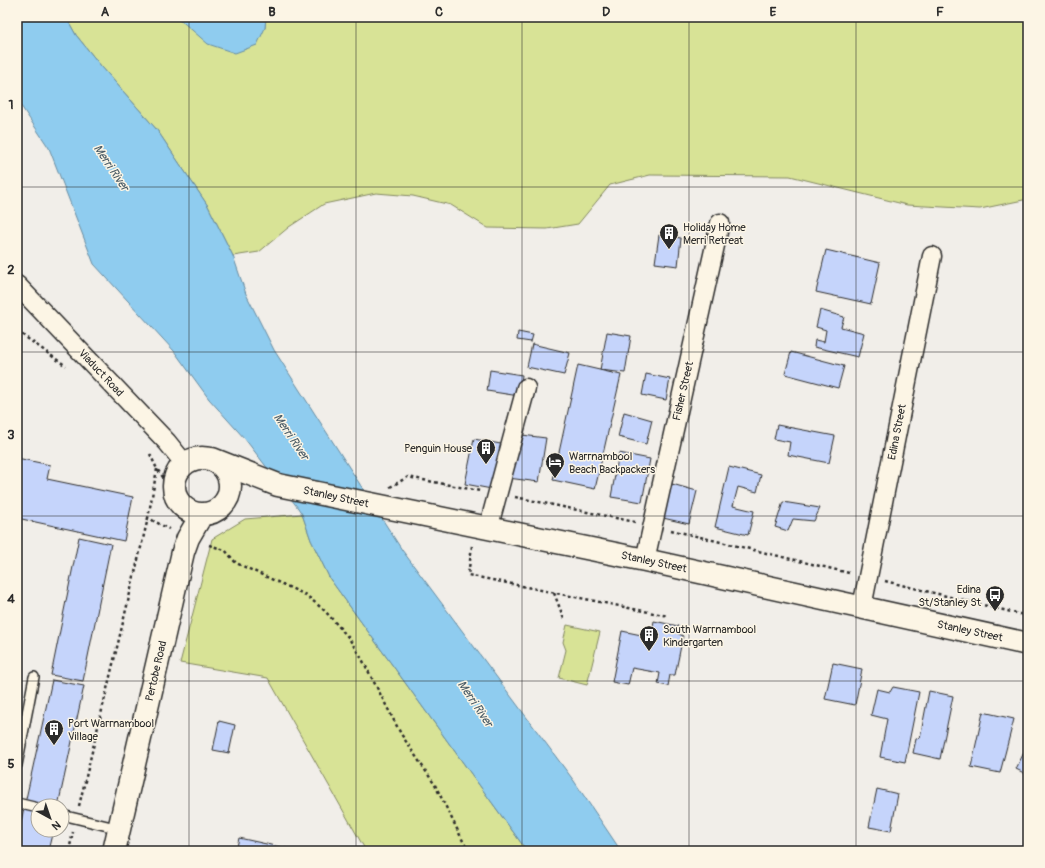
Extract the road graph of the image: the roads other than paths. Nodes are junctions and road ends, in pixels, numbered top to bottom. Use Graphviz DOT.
graph roads {
  1 [pos="720,223"];
  2 [pos="932,256"];
  3 [pos="18,292"];
  4 [pos="526,388"];
  5 [pos="212,459"];
  6 [pos="184,463"];
  7 [pos="278,485"];
  8 [pos="178,499"];
  9 [pos="223,504"];
  10 [pos="202,514"];
  11 [pos="482,527"];
  12 [pos="188,538"];
  13 [pos="645,560"];
  14 [pos="862,607"];
  15 [pos="1028,644"];
  16 [pos="34,677"];
  17 [pos="17,765"];
  18 [pos="17,803"];
  19 [pos="30,806"];
  20 [pos="70,817"];
  21 [pos="120,829"];
  22 [pos="114,851"];
  1 -- 13 [label="street, Fisher Street"];
  2 -- 14 [label="street, Edina Street"];
  3 -- 6 [label="street, Viaduct Road"];
  4 -- 11 [label="street"];
  5 -- 6 [label="street"];
  5 -- 7 [label="street, Stanley Street"];
  5 -- 9 [label="street"];
  6 -- 8 [label="street"];
  7 -- 9 [label="street, Stanley Street"];
  7 -- 11 [label="street, Stanley Street"];
  8 -- 10 [label="street"];
  8 -- 12 [label="street, Pertobe Road"];
  9 -- 10 [label="street"];
  10 -- 12 [label="street, Pertobe Road"];
  11 -- 13 [label="street, Stanley Street"];
  12 -- 21 [label="street, Pertobe Road"];
  13 -- 14 [label="street, Stanley Street"];
  14 -- 15 [label="street, Stanley Street"];
  16 -- 17 [label="lane"];
  18 -- 19 [label="lane"];
  20 -- 21 [label="lane"];
  21 -- 22 [label="street, Pertobe Road"];
}
